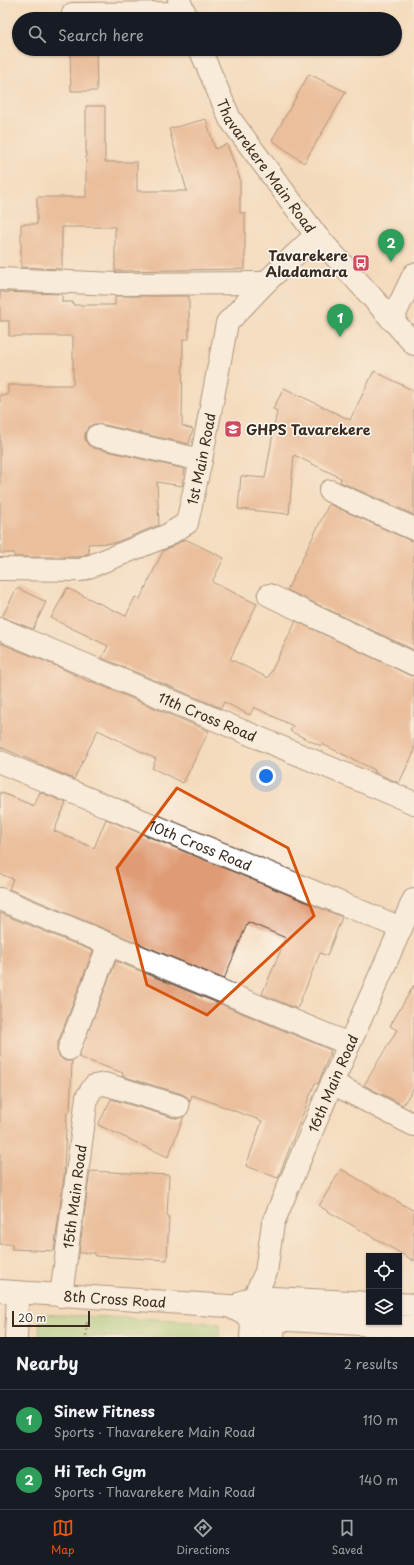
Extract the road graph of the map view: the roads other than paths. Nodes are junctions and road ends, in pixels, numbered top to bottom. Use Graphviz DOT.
graph roads {
  1 [pos="183,11"];
  2 [pos="146,12"];
  3 [pos="203,56"];
  4 [pos="316,235"];
  5 [pos="414,274"];
  6 [pos="0,279"];
  7 [pos="265,283"];
  8 [pos="392,320"];
  9 [pos="414,344"];
  10 [pos="97,436"];
  11 [pos="201,460"];
  12 [pos="330,491"];
  13 [pos="414,529"];
  14 [pos="0,569"];
  15 [pos="269,595"];
  16 [pos="0,630"];
  17 [pos="414,664"];
  18 [pos="0,762"];
  19 [pos="414,803"];
  20 [pos="0,899"];
  21 [pos="409,915"];
  22 [pos="109,944"];
  23 [pos="349,1044"];
  24 [pos="69,1049"];
  25 [pos="332,1083"];
  26 [pos="178,1106"];
  27 [pos="414,1125"];
  28 [pos="266,1272"];
  29 [pos="9,1292"];
  30 [pos="61,1296"];
  31 [pos="366,1303"];
  32 [pos="402,1304"];
  33 [pos="414,1305"];
  34 [pos="252,1317"];
  35 [pos="274,1318"];
  36 [pos="414,1327"];
  37 [pos="16,1337"];
  1 -- 2 [label="street"];
  3 -- 4 [label="street, Thavarekere Main Road"];
  4 -- 7 [label="street, 1st Main Road"];
  4 -- 8 [label="street, Thavarekere Main Road"];
  5 -- 8 [label="street"];
  6 -- 7 [label="street"];
  7 -- 11 [label="street, 1st Main Road"];
  8 -- 9 [label="street, Thavarekere Main Road"];
  10 -- 11 [label="street"];
  11 -- 14 [label="street, 1st Main Road"];
  12 -- 13 [label="street"];
  15 -- 17 [label="street"];
  16 -- 19 [label="street, 11th Cross Road"];
  18 -- 21 [label="street, 10th Cross Road"];
  20 -- 22 [label="street"];
  21 -- 23 [label="street, 16th Main Road"];
  22 -- 23 [label="street"];
  22 -- 24 [label="street"];
  23 -- 25 [label="street, 16th Main Road"];
  25 -- 27 [label="street"];
  25 -- 28 [label="street, 16th Main Road"];
  26 -- 30 [label="street, 15th Main Road"];
  28 -- 34 [label="street, 16th Main Road"];
  28 -- 35 [label="street, 16th Main Road"];
  29 -- 30 [label="street, 8th Cross Road"];
  29 -- 37 [label="street"];
  30 -- 34 [label="street, 8th Cross Road"];
  31 -- 35 [label="street, 8th Cross Road"];
  32 -- 33 [label="street"];
  34 -- 35 [label="street, 8th Cross Road"];
  35 -- 36 [label="street, 8th Cross Road"];
}
